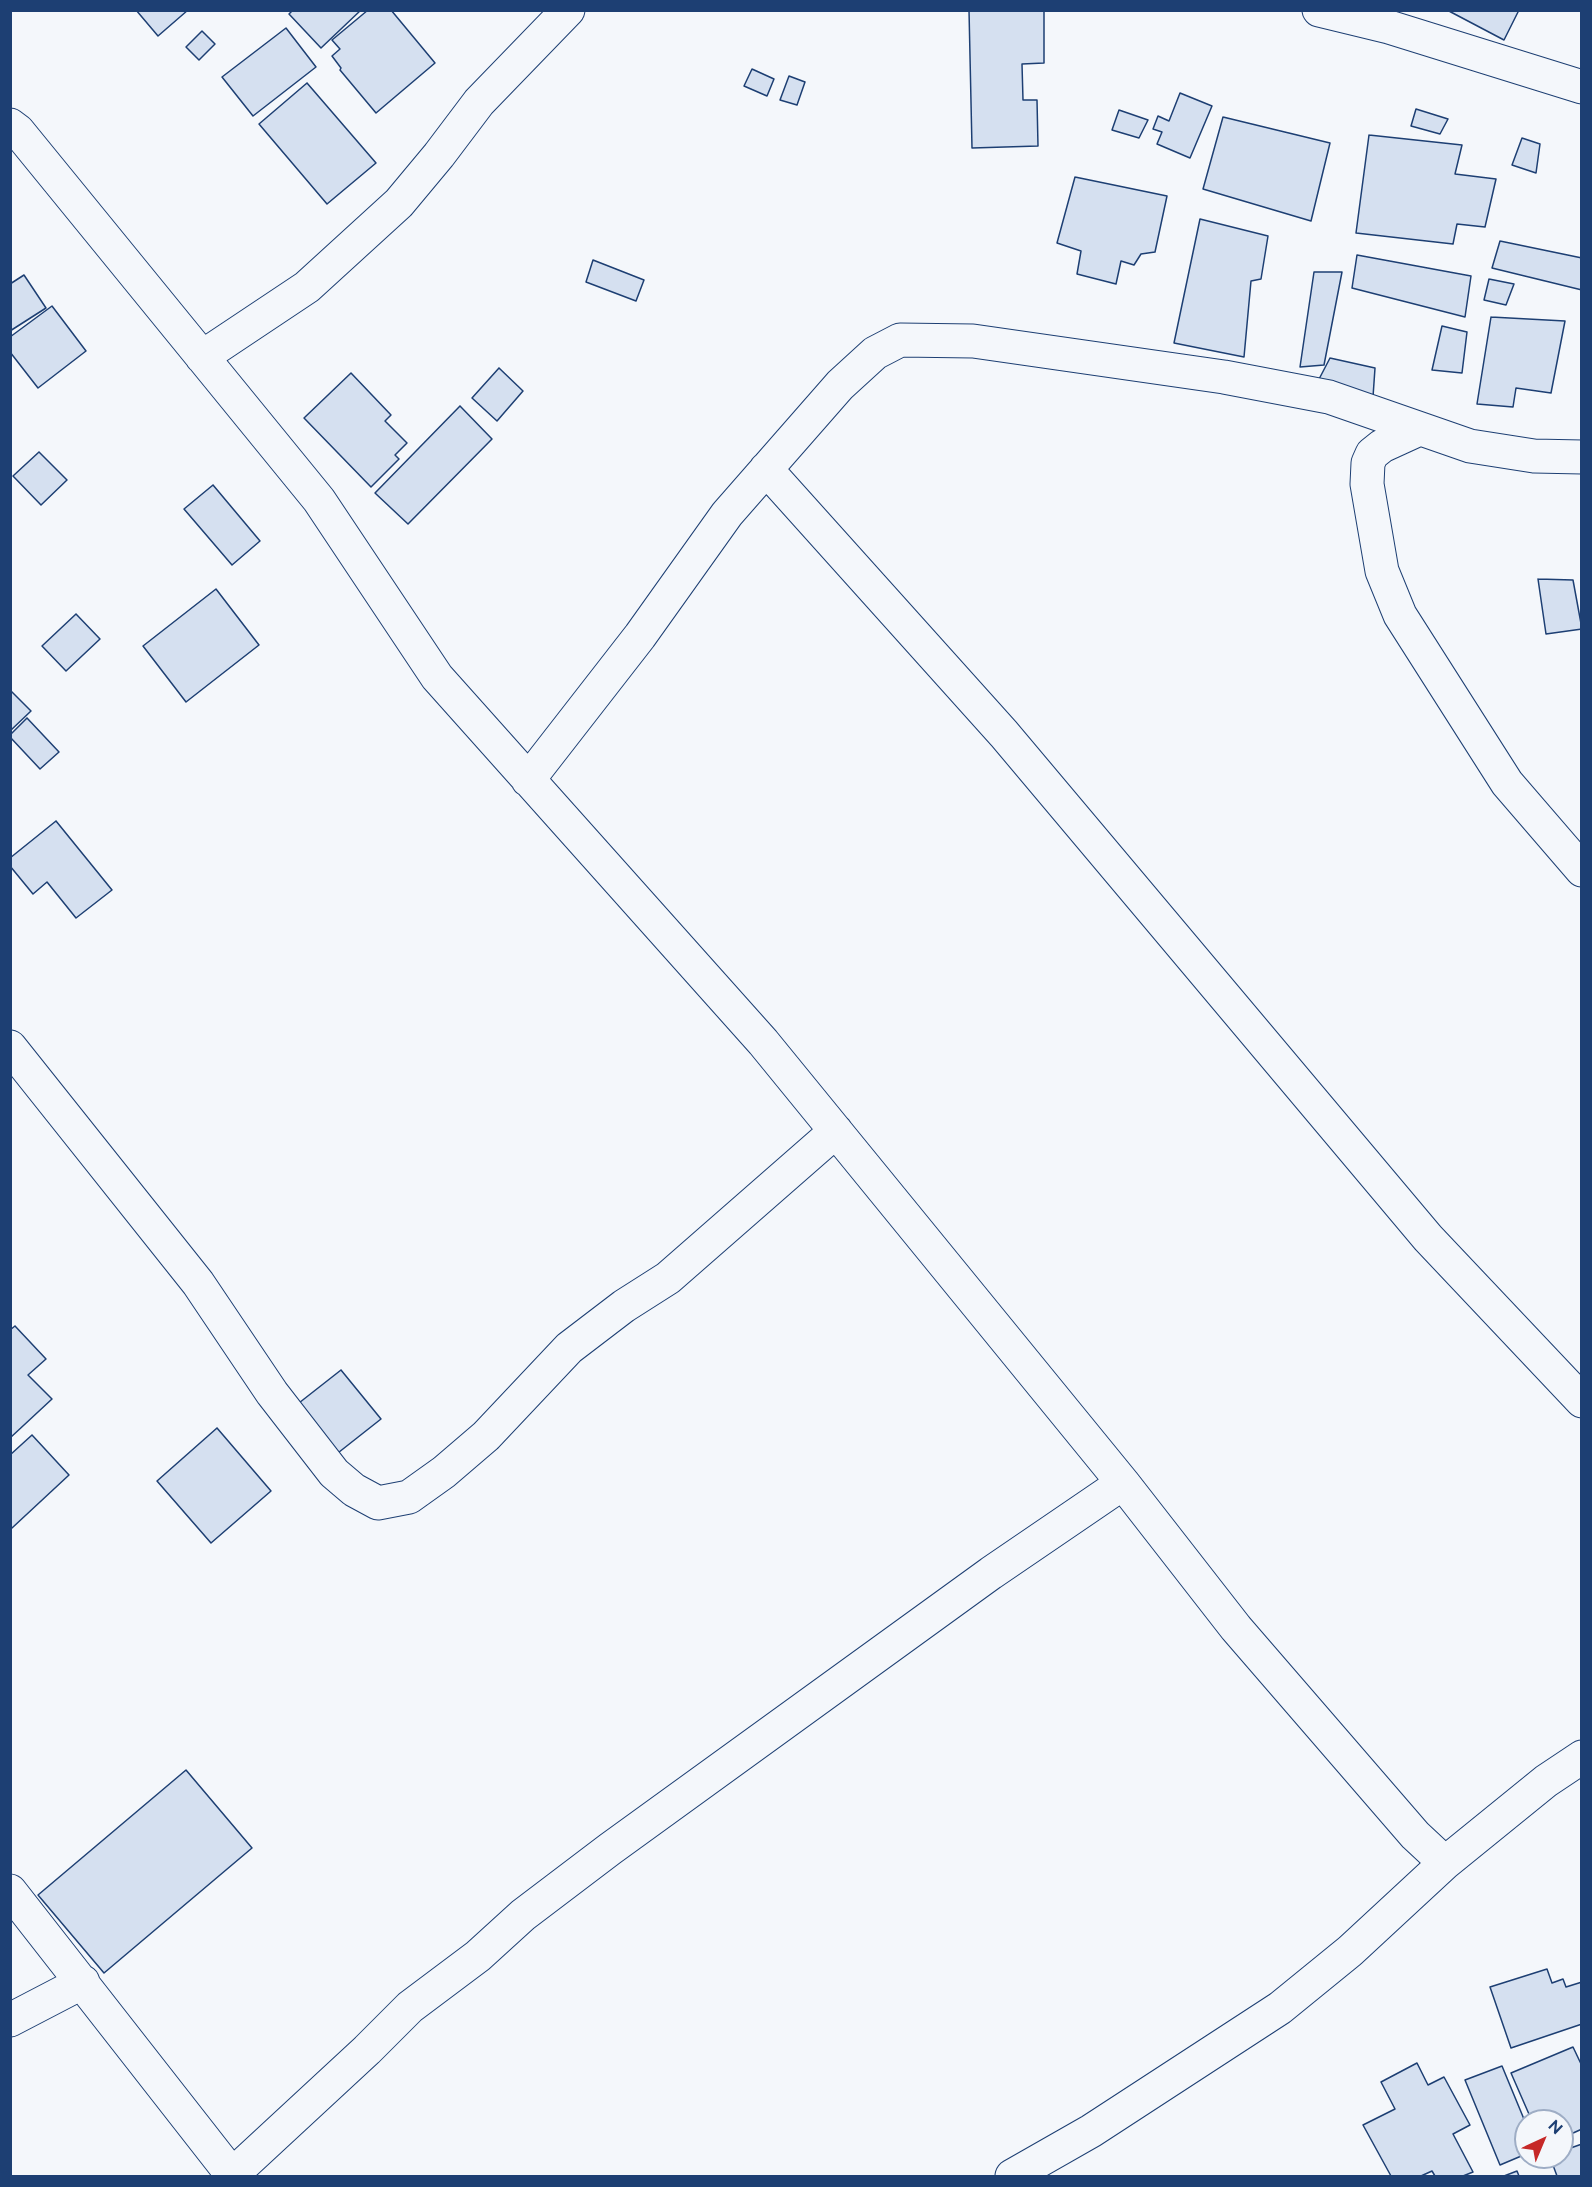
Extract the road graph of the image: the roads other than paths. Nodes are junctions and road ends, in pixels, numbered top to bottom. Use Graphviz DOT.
graph roads {
  1 [pos="568,10"];
  2 [pos="1319,10"];
  3 [pos="1581,87"];
  4 [pos="10,125"];
  5 [pos="202,357"];
  6 [pos="1417,430"];
  7 [pos="1581,457"];
  8 [pos="766,469"];
  9 [pos="528,780"];
  10 [pos="1581,870"];
  11 [pos="10,1047"];
  12 [pos="836,1131"];
  13 [pos="1581,1401"];
  14 [pos="1123,1483"];
  15 [pos="1581,1757"];
  16 [pos="1445,1863"];
  17 [pos="10,1892"];
  18 [pos="83,1982"];
  19 [pos="10,2020"];
  20 [pos="232,2176"];
  21 [pos="1012,2176"];
  1 -- 5 [label="street"];
  2 -- 3 [label="street"];
  4 -- 5 [label="street"];
  5 -- 9 [label="street"];
  6 -- 7 [label="street"];
  6 -- 8 [label="street"];
  6 -- 10 [label="street"];
  8 -- 9 [label="street"];
  8 -- 13 [label="street"];
  9 -- 12 [label="street"];
  11 -- 12 [label="street"];
  12 -- 14 [label="street"];
  14 -- 16 [label="street"];
  14 -- 20 [label="street"];
  15 -- 16 [label="street"];
  16 -- 21 [label="street"];
  17 -- 18 [label="street"];
  18 -- 19 [label="street"];
  18 -- 20 [label="street"];
}
